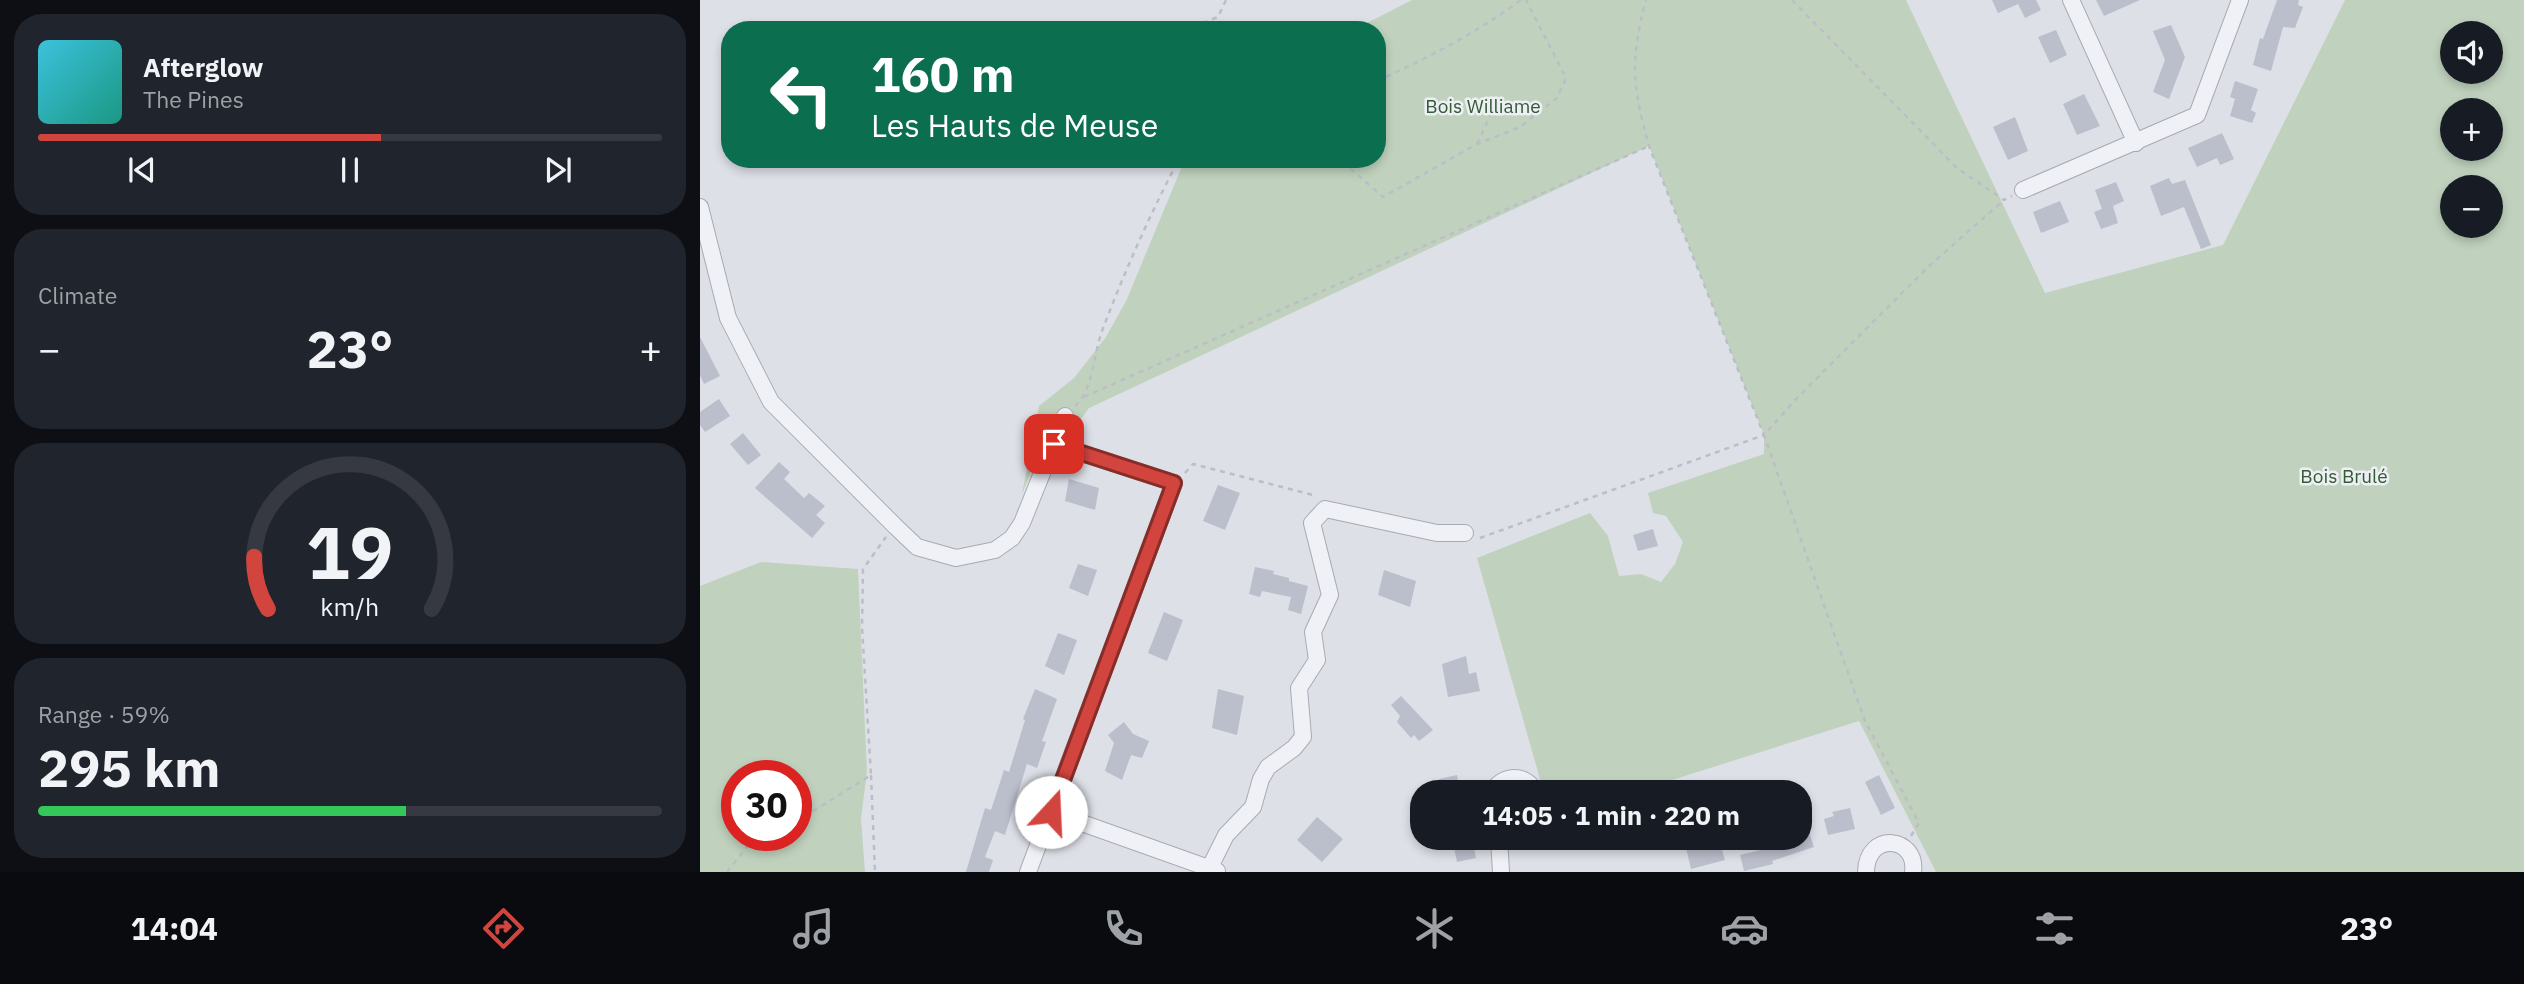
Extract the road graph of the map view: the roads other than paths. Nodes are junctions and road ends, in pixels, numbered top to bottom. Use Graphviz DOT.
graph roads {
  1 [pos="2071,0"];
  2 [pos="2240,0"];
  3 [pos="2136,143"];
  4 [pos="2023,190"];
  5 [pos="700,208"];
  6 [pos="1065,416"];
  7 [pos="1054,444"];
  8 [pos="1465,533"];
  9 [pos="1504,780"];
  10 [pos="1524,780"];
  11 [pos="1051,812"];
  12 [pos="1500,850"];
  13 [pos="1214,870"];
  14 [pos="1028,872"];
  15 [pos="1501,872"];
  16 [pos="1866,872"];
  17 [pos="1913,872"];
  1 -- 3 [label="street"];
  2 -- 3 [label="street"];
  3 -- 4 [label="street"];
  5 -- 7 [label="street"];
  6 -- 7 [label="street"];
  7 -- 11 [label="street"];
  8 -- 13 [label="street"];
  9 -- 10 [label="street"];
  11 -- 13 [label="street"];
  11 -- 14 [label="street"];
  12 -- 15 [label="street"];
  16 -- 17 [label="street"];
}
